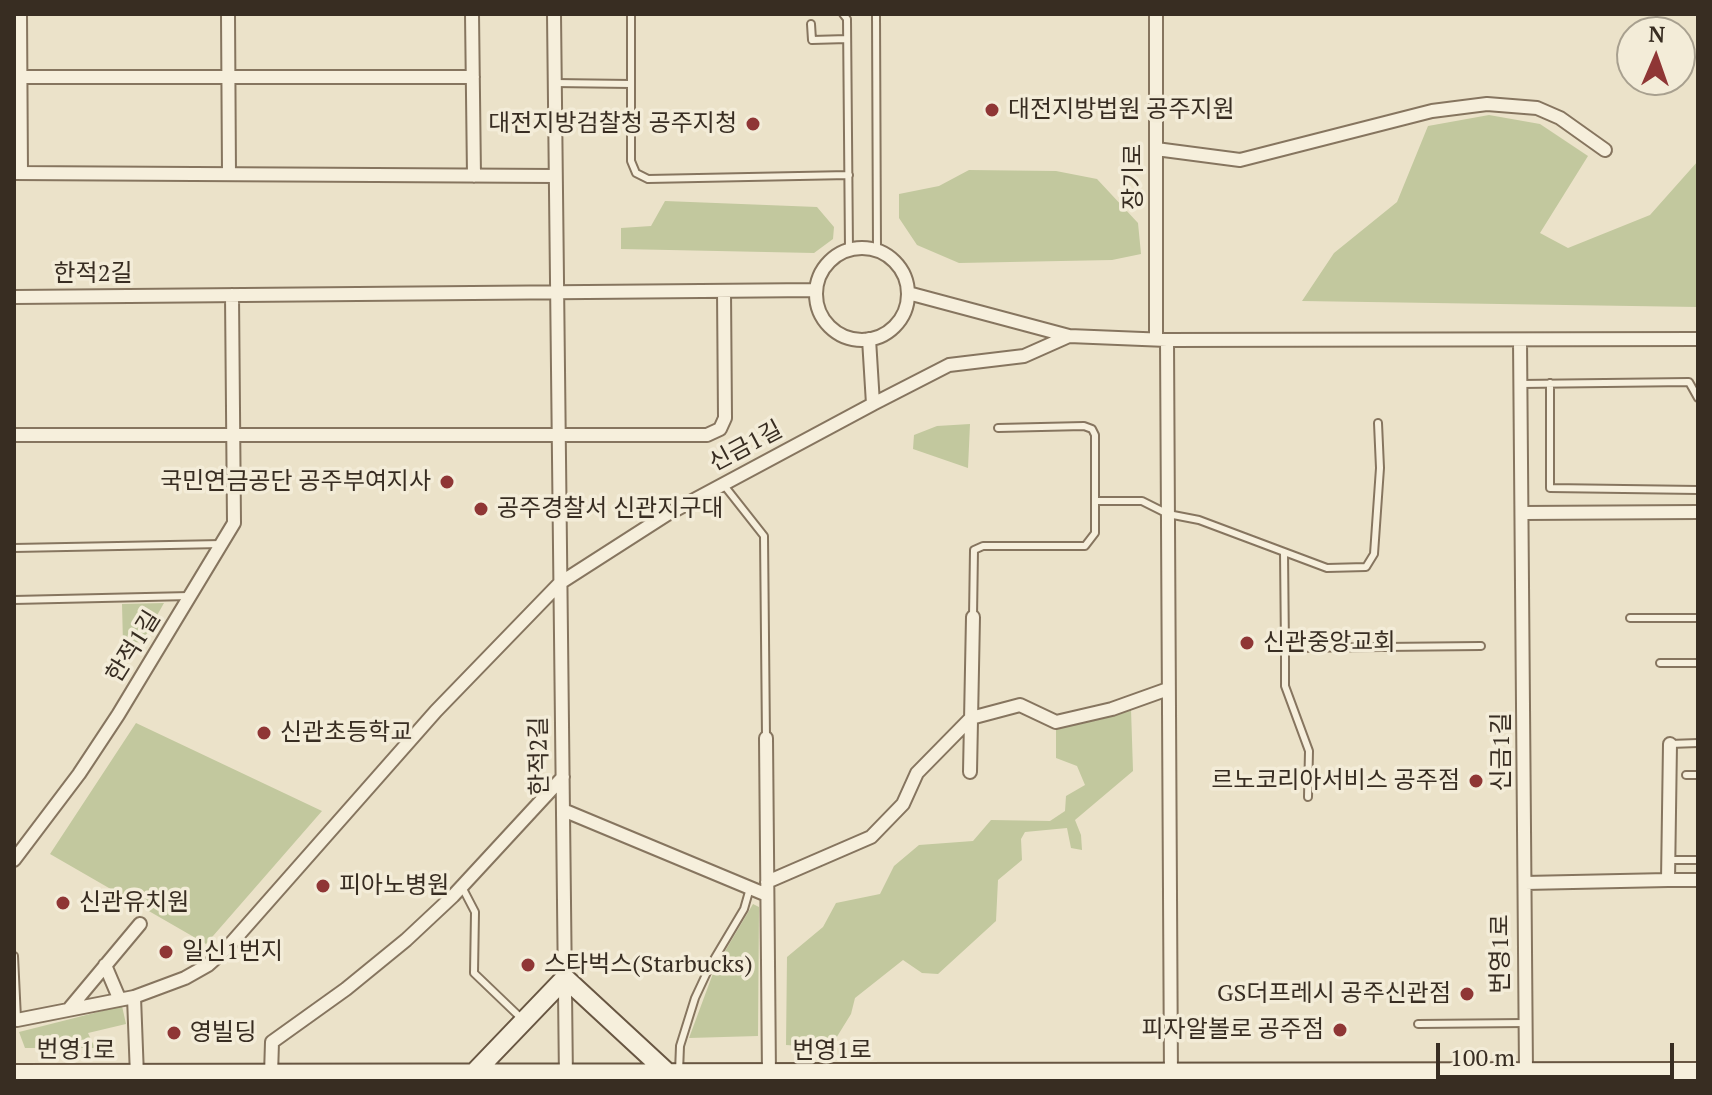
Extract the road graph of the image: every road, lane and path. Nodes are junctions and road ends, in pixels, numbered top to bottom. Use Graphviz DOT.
graph roads {
  1 [pos="20,14"];
  2 [pos="228,14"];
  3 [pos="472,14"];
  4 [pos="554,14"];
  5 [pos="631,14"];
  6 [pos="843,14"];
  7 [pos="876,14"];
  8 [pos="1156,14"];
  9 [pos="811,24"];
  10 [pos="847,39"];
  11 [pos="21,77"];
  12 [pos="228,77"];
  13 [pos="473,77"];
  14 [pos="554,83"];
  15 [pos="631,84"];
  16 [pos="1156,149"];
  17 [pos="1605,150"];
  18 [pos="18,173"];
  19 [pos="229,174"];
  20 [pos="849,175"];
  21 [pos="474,176"];
  22 [pos="555,176"];
  23 [pos="849,250"];
  24 [pos="877,251"];
  25 [pos="816,290"];
  26 [pos="724,291"];
  27 [pos="557,293"];
  28 [pos="908,293"];
  29 [pos="232,295"];
  30 [pos="14,297"];
  31 [pos="1069,336"];
  32 [pos="869,339"];
  33 [pos="1162,339"];
  34 [pos="1698,339"];
  35 [pos="1520,340"];
  36 [pos="1550,383"];
  37 [pos="1521,384"];
  38 [pos="1698,398"];
  39 [pos="873,404"];
  40 [pos="1378,423"];
  41 [pos="998,428"];
  42 [pos="14,435"];
  43 [pos="234,437"];
  44 [pos="558,437"];
  45 [pos="722,484"];
  46 [pos="1698,490"];
  47 [pos="1095,501"];
  48 [pos="1698,512"];
  49 [pos="1523,513"];
  50 [pos="1168,514"];
  51 [pos="222,544"];
  52 [pos="14,548"];
  53 [pos="1284,552"];
  54 [pos="560,583"];
  55 [pos="191,596"];
  56 [pos="14,600"];
  57 [pos="973,617"];
  58 [pos="1630,618"];
  59 [pos="1698,618"];
  60 [pos="1481,646"];
  61 [pos="1285,648"];
  62 [pos="1660,663"];
  63 [pos="1698,663"];
  64 [pos="1168,689"];
  65 [pos="971,718"];
  66 [pos="766,738"];
  67 [pos="1698,743"];
  68 [pos="1670,744"];
  69 [pos="970,772"];
  70 [pos="1686,775"];
  71 [pos="1698,775"];
  72 [pos="563,777"];
  73 [pos="1308,797"];
  74 [pos="563,810"];
  75 [pos="14,860"];
  76 [pos="1669,860"];
  77 [pos="1698,860"];
  78 [pos="1668,880"];
  79 [pos="1698,880"];
  80 [pos="1525,883"];
  81 [pos="462,887"];
  82 [pos="750,888"];
  83 [pos="767,888"];
  84 [pos="140,924"];
  85 [pos="14,956"];
  86 [pos="105,965"];
  87 [pos="565,978"];
  88 [pos="134,997"];
  89 [pos="119,998"];
  90 [pos="69,1009"];
  91 [pos="17,1020"];
  92 [pos="217,1020"];
  93 [pos="524,1021"];
  94 [pos="1526,1023"];
  95 [pos="1418,1024"];
  96 [pos="217,1044"];
  97 [pos="1698,1072"];
  98 [pos="14,1074"];
  99 [pos="271,1075"];
  100 [pos="769,1075"];
  101 [pos="145,1077"];
  102 [pos="680,1077"];
  103 [pos="1526,1077"];
  104 [pos="355,1078"];
  105 [pos="475,1078"];
  106 [pos="566,1078"];
  107 [pos="1171,1078"];
  1 -- 11 [label="street"];
  2 -- 12 [label="street"];
  3 -- 13 [label="street"];
  4 -- 14 [label="street, 한적2길"];
  5 -- 15 [label="lane"];
  6 -- 10 [label="lane"];
  7 -- 24 [label="lane"];
  8 -- 16 [label="street, 장기로"];
  9 -- 10 [label="lane"];
  10 -- 20 [label="lane"];
  11 -- 12 [label="street"];
  11 -- 18 [label="street"];
  12 -- 13 [label="street"];
  12 -- 19 [label="street"];
  13 -- 21 [label="street"];
  14 -- 15 [label="lane"];
  14 -- 22 [label="street, 한적2길"];
  15 -- 20 [label="lane"];
  16 -- 17 [label="street"];
  16 -- 33 [label="street, 장기로"];
  18 -- 19 [label="street"];
  19 -- 21 [label="street"];
  20 -- 23 [label="lane"];
  21 -- 22 [label="street"];
  22 -- 27 [label="street, 한적2길"];
  23 -- 24 [label="street"];
  23 -- 25 [label="street"];
  24 -- 28 [label="street"];
  25 -- 26 [label="street, 한적2길"];
  25 -- 32 [label="street"];
  26 -- 27 [label="street, 한적2길"];
  26 -- 44 [label="street"];
  27 -- 29 [label="street, 한적2길"];
  27 -- 44 [label="street, 한적2길"];
  28 -- 31 [label="street"];
  28 -- 32 [label="street"];
  29 -- 30 [label="street, 한적2길"];
  29 -- 43 [label="street, 한적1길"];
  31 -- 33 [label="street, 신금1길"];
  31 -- 39 [label="street, 신금1길"];
  32 -- 39 [label="street"];
  33 -- 35 [label="street, 신금1길"];
  33 -- 50 [label="street"];
  34 -- 35 [label="street, 신금1길"];
  35 -- 37 [label="street, 신금1길"];
  36 -- 37 [label="lane"];
  36 -- 38 [label="lane"];
  36 -- 46 [label="lane"];
  37 -- 49 [label="street, 신금1길"];
  39 -- 45 [label="street, 신금1길"];
  40 -- 53 [label="lane"];
  41 -- 47 [label="lane"];
  42 -- 43 [label="street"];
  43 -- 44 [label="street"];
  43 -- 51 [label="street, 한적1길"];
  44 -- 54 [label="street, 한적2길"];
  45 -- 54 [label="street, 신금1길"];
  45 -- 66 [label="lane"];
  47 -- 50 [label="lane"];
  47 -- 57 [label="lane"];
  48 -- 49 [label="street"];
  49 -- 80 [label="street, 신금1길"];
  50 -- 53 [label="lane"];
  50 -- 64 [label="street"];
  51 -- 52 [label="lane"];
  51 -- 55 [label="street, 한적1길"];
  53 -- 61 [label="lane"];
  54 -- 72 [label="street, 한적2길"];
  54 -- 88 [label="street, 번영1로"];
  55 -- 56 [label="lane"];
  55 -- 75 [label="street, 한적1길"];
  57 -- 65 [label="street"];
  58 -- 59 [label="lane"];
  60 -- 61 [label="lane"];
  61 -- 73 [label="lane"];
  62 -- 63 [label="lane"];
  64 -- 65 [label="street"];
  64 -- 107 [label="street"];
  65 -- 69 [label="street"];
  65 -- 83 [label="street"];
  66 -- 83 [label="street"];
  67 -- 68 [label="lane"];
  68 -- 76 [label="street"];
  70 -- 71 [label="lane"];
  72 -- 74 [label="street, 한적2길"];
  72 -- 81 [label="street"];
  74 -- 82 [label="street"];
  74 -- 87 [label="street, 한적2길"];
  76 -- 77 [label="lane"];
  76 -- 78 [label="street"];
  78 -- 79 [label="street"];
  78 -- 80 [label="street"];
  80 -- 94 [label="street, 번영1로"];
  81 -- 93 [label="lane"];
  81 -- 99 [label="street"];
  82 -- 83 [label="street"];
  82 -- 102 [label="lane"];
  83 -- 100 [label="street"];
  84 -- 86 [label="street, 번영1로"];
  85 -- 91 [label="lane"];
  86 -- 89 [label="street"];
  86 -- 90 [label="street, 번영1로"];
  87 -- 93 [label="main road"];
  87 -- 102 [label="main road"];
  87 -- 106 [label="street, 한적2길"];
  88 -- 89 [label="street, 번영1로"];
  88 -- 101 [label="street, 번영1로"];
  89 -- 90 [label="street, 번영1로"];
  90 -- 91 [label="street, 번영1로"];
  92 -- 96 [label="path"];
  93 -- 105 [label="main road"];
  94 -- 95 [label="lane"];
  94 -- 103 [label="street, 번영1로"];
  97 -- 103 [label="main road, 번영1로"];
  98 -- 101 [label="main road, 번영1로"];
  99 -- 101 [label="main road, 번영1로"];
  99 -- 104 [label="main road, 번영1로"];
  100 -- 102 [label="main road, 번영1로"];
  100 -- 107 [label="main road, 번영1로"];
  102 -- 106 [label="main road, 번영1로"];
  103 -- 107 [label="main road, 번영1로"];
  104 -- 105 [label="main road, 번영1로"];
  105 -- 106 [label="main road, 번영1로"];
}
